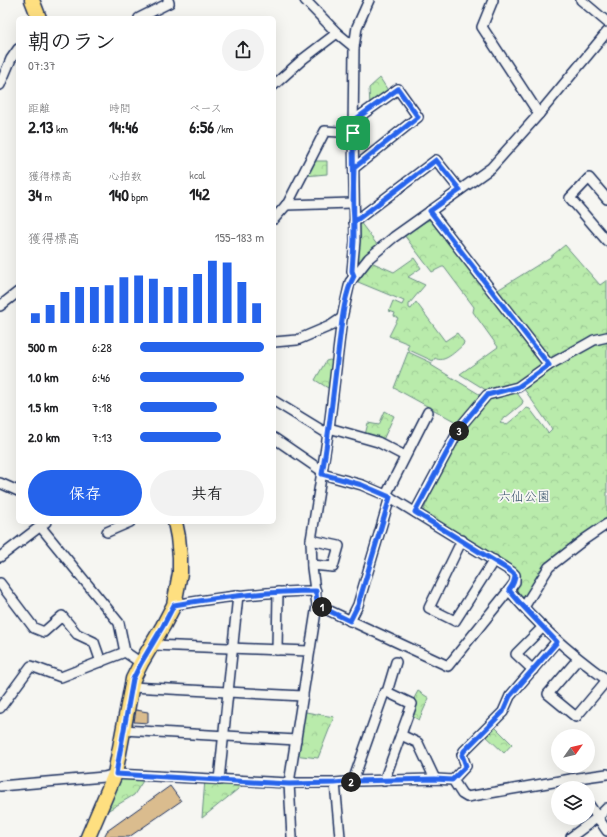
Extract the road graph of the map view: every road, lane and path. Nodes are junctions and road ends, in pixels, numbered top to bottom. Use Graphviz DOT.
graph roads {
  1 [pos="32,0"];
  2 [pos="168,0"];
  3 [pos="305,0"];
  4 [pos="369,0"];
  5 [pos="493,0"];
  6 [pos="581,0"];
  7 [pos="38,16"];
  8 [pos="143,16"];
  9 [pos="607,22"];
  10 [pos="607,32"];
  11 [pos="337,33"];
  12 [pos="354,46"];
  13 [pos="16,51"];
  14 [pos="276,83"];
  15 [pos="0,85"];
  16 [pos="539,114"];
  17 [pos="353,121"];
  18 [pos="353,133"];
  19 [pos="354,168"];
  20 [pos="460,190"];
  21 [pos="607,198"];
  22 [pos="353,203"];
  23 [pos="286,205"];
  24 [pos="430,211"];
  25 [pos="276,217"];
  26 [pos="354,222"];
  27 [pos="607,241"];
  28 [pos="354,276"];
  29 [pos="16,294"];
  30 [pos="0,306"];
  31 [pos="342,318"];
  32 [pos="607,337"];
  33 [pos="276,342"];
  34 [pos="549,365"];
  35 [pos="278,407"];
  36 [pos="428,412"];
  37 [pos="328,431"];
  38 [pos="276,439"];
  39 [pos="404,456"];
  40 [pos="322,472"];
  41 [pos="0,483"];
  42 [pos="16,490"];
  43 [pos="388,496"];
  44 [pos="415,512"];
  45 [pos="43,524"];
  46 [pos="122,524"];
  47 [pos="175,524"];
  48 [pos="607,524"];
  49 [pos="111,527"];
  50 [pos="311,540"];
  51 [pos="462,540"];
  52 [pos="0,557"];
  53 [pos="494,560"];
  54 [pos="312,565"];
  55 [pos="0,583"];
  56 [pos="509,590"];
  57 [pos="316,591"];
  58 [pos="278,592"];
  59 [pos="238,595"];
  60 [pos="174,605"];
  61 [pos="317,605"];
  62 [pos="524,607"];
  63 [pos="350,621"];
  64 [pos="543,627"];
  65 [pos="557,642"];
  66 [pos="152,645"];
  67 [pos="232,649"];
  68 [pos="277,650"];
  69 [pos="309,651"];
  70 [pos="125,652"];
  71 [pos="578,658"];
  72 [pos="101,662"];
  73 [pos="396,662"];
  74 [pos="141,663"];
  75 [pos="533,670"];
  76 [pos="607,680"];
  77 [pos="131,687"];
  78 [pos="387,692"];
  79 [pos="228,693"];
  80 [pos="303,696"];
  81 [pos="0,708"];
  82 [pos="123,730"];
  83 [pos="224,735"];
  84 [pos="401,735"];
  85 [pos="296,740"];
  86 [pos="116,774"];
  87 [pos="607,774"];
  88 [pos="435,779"];
  89 [pos="571,779"];
  90 [pos="219,780"];
  91 [pos="452,780"];
  92 [pos="353,781"];
  93 [pos="384,781"];
  94 [pos="335,783"];
  95 [pos="289,784"];
  96 [pos="0,786"];
  97 [pos="607,808"];
  98 [pos="595,813"];
  99 [pos="598,817"];
  100 [pos="607,831"];
  101 [pos="88,837"];
  102 [pos="292,837"];
  103 [pos="340,837"];
  104 [pos="571,837"];
  1 -- 7 [label="main road"];
  2 -- 8 [label="street"];
  3 -- 11 [label="street"];
  4 -- 12 [label="street"];
  5 -- 16 [label="street"];
  6 -- 9 [label="street"];
  10 -- 16 [label="street"];
  11 -- 12 [label="street"];
  11 -- 14 [label="street"];
  12 -- 17 [label="street"];
  13 -- 15 [label="street"];
  16 -- 20 [label="street"];
  17 -- 18 [label="street"];
  17 -- 19 [label="street"];
  18 -- 19 [label="street"];
  18 -- 23 [label="street"];
  19 -- 22 [label="street"];
  20 -- 24 [label="street"];
  20 -- 26 [label="street"];
  21 -- 27 [label="street"];
  22 -- 23 [label="street"];
  22 -- 26 [label="street"];
  23 -- 25 [label="street"];
  24 -- 28 [label="street"];
  24 -- 34 [label="street"];
  26 -- 28 [label="street"];
  28 -- 31 [label="street"];
  29 -- 30 [label="street"];
  31 -- 33 [label="street"];
  31 -- 37 [label="street"];
  32 -- 34 [label="street"];
  34 -- 44 [label="street"];
  35 -- 37 [label="street"];
  36 -- 39 [label="street"];
  37 -- 39 [label="street"];
  37 -- 40 [label="street"];
  38 -- 40 [label="street"];
  39 -- 43 [label="street"];
  40 -- 43 [label="street"];
  40 -- 50 [label="street"];
  41 -- 42 [label="street"];
  43 -- 44 [label="street"];
  43 -- 63 [label="street"];
  44 -- 51 [label="street"];
  45 -- 52 [label="street"];
  45 -- 70 [label="street"];
  46 -- 49 [label="street"];
  47 -- 60 [label="main road"];
  48 -- 62 [label="street"];
  50 -- 54 [label="street"];
  50 -- 54 [label="street"];
  51 -- 53 [label="street"];
  51 -- 53 [label="street"];
  53 -- 56 [label="street"];
  54 -- 57 [label="street"];
  55 -- 72 [label="street"];
  56 -- 62 [label="street"];
  56 -- 63 [label="street"];
  57 -- 58 [label="street"];
  57 -- 61 [label="street"];
  58 -- 59 [label="street"];
  58 -- 68 [label="street"];
  59 -- 60 [label="street"];
  59 -- 67 [label="street"];
  60 -- 66 [label="main road"];
  61 -- 63 [label="street"];
  61 -- 69 [label="street"];
  62 -- 64 [label="street"];
  64 -- 65 [label="street"];
  64 -- 75 [label="street"];
  65 -- 71 [label="street"];
  65 -- 75 [label="street"];
  66 -- 67 [label="street"];
  66 -- 74 [label="main road"];
  67 -- 68 [label="street"];
  67 -- 79 [label="street"];
  68 -- 69 [label="street"];
  69 -- 80 [label="street"];
  70 -- 72 [label="street"];
  70 -- 74 [label="street"];
  71 -- 76 [label="street"];
  71 -- 76 [label="street"];
  72 -- 81 [label="street"];
  73 -- 78 [label="street"];
  74 -- 77 [label="main road"];
  75 -- 91 [label="street"];
  77 -- 79 [label="street"];
  77 -- 82 [label="main road"];
  78 -- 84 [label="street"];
  78 -- 92 [label="street"];
  79 -- 80 [label="street"];
  79 -- 83 [label="street"];
  80 -- 85 [label="street"];
  82 -- 83 [label="street"];
  82 -- 86 [label="main road"];
  83 -- 85 [label="street"];
  83 -- 90 [label="street"];
  84 -- 88 [label="street"];
  84 -- 93 [label="street"];
  85 -- 95 [label="street"];
  86 -- 90 [label="street"];
  86 -- 96 [label="street"];
  86 -- 101 [label="main road"];
  87 -- 89 [label="street"];
  88 -- 91 [label="street"];
  88 -- 93 [label="street"];
  89 -- 91 [label="street"];
  90 -- 95 [label="street"];
  92 -- 93 [label="street"];
  92 -- 94 [label="street"];
  94 -- 95 [label="street"];
  94 -- 103 [label="street"];
  95 -- 102 [label="street"];
  97 -- 99 [label="street"];
  98 -- 99 [label="street"];
  99 -- 100 [label="street"];
  99 -- 104 [label="street"];
}
